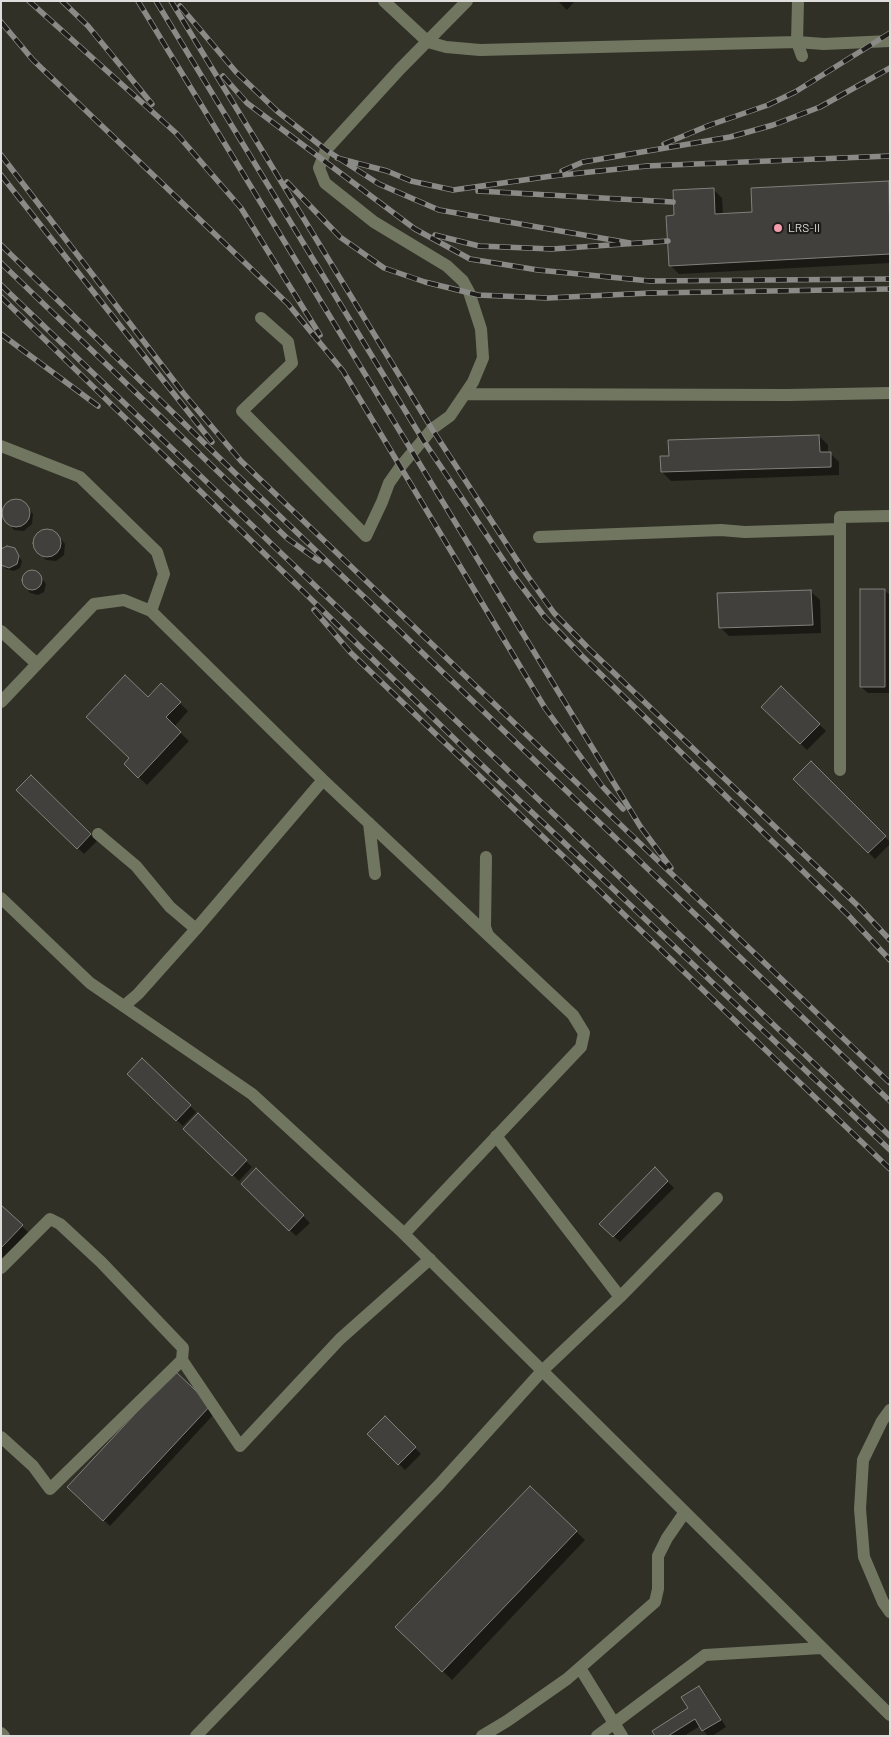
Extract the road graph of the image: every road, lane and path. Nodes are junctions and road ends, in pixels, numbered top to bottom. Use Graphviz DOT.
graph roads {
  1 [pos="384,1"];
  2 [pos="467,1"];
  3 [pos="798,1"];
  4 [pos="890,41"];
  5 [pos="428,42"];
  6 [pos="797,42"];
  7 [pos="802,56"];
  8 [pos="261,318"];
  9 [pos="890,393"];
  10 [pos="465,394"];
  11 [pos="1,446"];
  12 [pos="890,516"];
  13 [pos="840,529"];
  14 [pos="539,538"];
  15 [pos="151,611"];
  16 [pos="1,631"];
  17 [pos="37,664"];
  18 [pos="1,702"];
  19 [pos="840,770"];
  20 [pos="323,780"];
  21 [pos="369,823"];
  22 [pos="98,834"];
  23 [pos="486,857"];
  24 [pos="375,874"];
  25 [pos="1,898"];
  26 [pos="196,929"];
  27 [pos="488,935"];
  28 [pos="124,1006"];
  29 [pos="496,1136"];
  30 [pos="717,1198"];
  31 [pos="404,1234"];
  32 [pos="430,1259"];
  33 [pos="1,1268"];
  34 [pos="620,1296"];
  35 [pos="182,1360"];
  36 [pos="542,1371"];
  37 [pos="890,1410"];
  38 [pos="1,1438"];
  39 [pos="684,1512"];
  40 [pos="890,1612"];
  41 [pos="822,1648"];
  42 [pos="580,1668"];
  43 [pos="890,1715"];
  44 [pos="614,1723"];
  45 [pos="196,1736"];
  46 [pos="482,1736"];
  47 [pos="597,1736"];
  48 [pos="622,1736"];
  1 -- 5 [label="street"];
  2 -- 5 [label="street"];
  3 -- 6 [label="street"];
  4 -- 6 [label="street"];
  5 -- 6 [label="street"];
  5 -- 10 [label="street"];
  6 -- 7 [label="street"];
  8 -- 10 [label="street"];
  9 -- 10 [label="street"];
  11 -- 15 [label="street"];
  12 -- 13 [label="street"];
  13 -- 14 [label="street"];
  13 -- 19 [label="street"];
  15 -- 17 [label="street"];
  15 -- 20 [label="street"];
  16 -- 17 [label="street"];
  17 -- 18 [label="street"];
  20 -- 21 [label="street"];
  20 -- 26 [label="street"];
  21 -- 24 [label="street"];
  21 -- 27 [label="street"];
  22 -- 26 [label="street"];
  23 -- 27 [label="street"];
  25 -- 28 [label="street"];
  26 -- 28 [label="street"];
  27 -- 29 [label="street"];
  28 -- 31 [label="street"];
  29 -- 31 [label="street"];
  29 -- 34 [label="street"];
  30 -- 34 [label="street"];
  31 -- 32 [label="street"];
  32 -- 35 [label="street"];
  32 -- 36 [label="street"];
  33 -- 35 [label="street"];
  34 -- 36 [label="street"];
  35 -- 38 [label="street"];
  36 -- 39 [label="street"];
  36 -- 45 [label="street"];
  37 -- 40 [label="street"];
  39 -- 41 [label="street"];
  39 -- 42 [label="street"];
  41 -- 43 [label="street"];
  41 -- 44 [label="street"];
  42 -- 44 [label="street"];
  42 -- 46 [label="street"];
  44 -- 47 [label="street"];
  44 -- 48 [label="street"];
}
